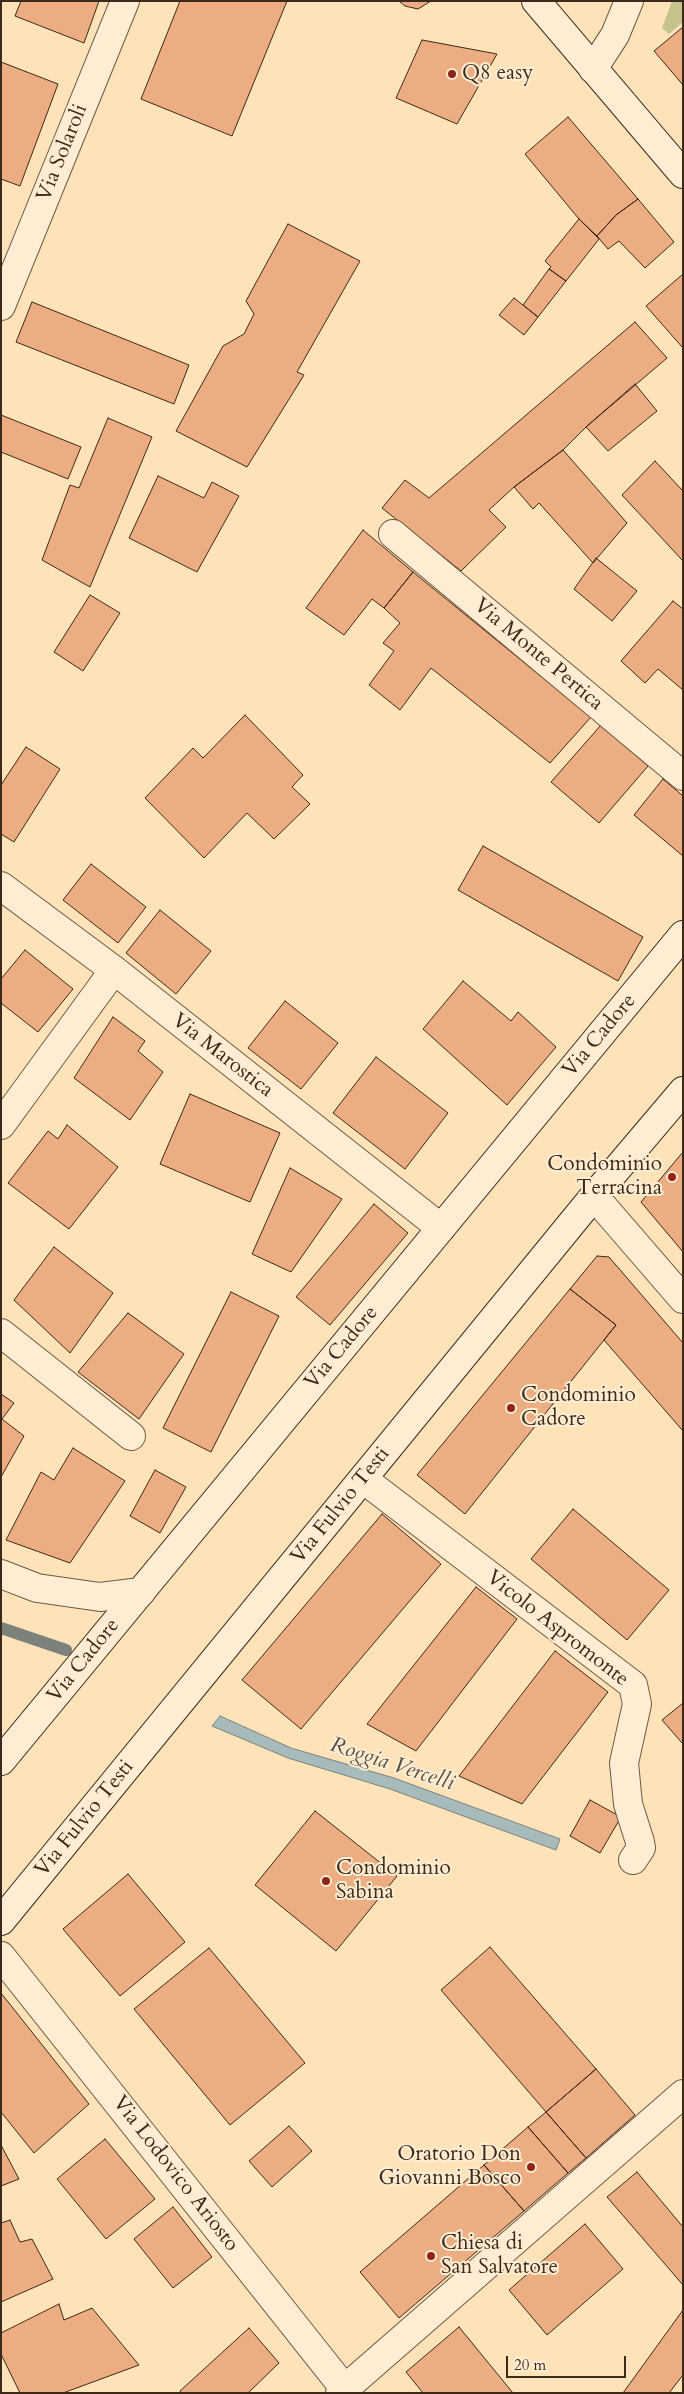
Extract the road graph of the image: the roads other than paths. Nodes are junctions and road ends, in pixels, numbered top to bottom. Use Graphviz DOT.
graph roads {
  1 [pos="125,1"];
  2 [pos="536,1"];
  3 [pos="629,1"];
  4 [pos="593,69"];
  5 [pos="683,174"];
  6 [pos="1,306"];
  7 [pos="393,534"];
  8 [pos="683,776"];
  9 [pos="1,886"];
  10 [pos="683,935"];
  11 [pos="114,970"];
  12 [pos="683,1091"];
  13 [pos="1,1124"];
  14 [pos="594,1196"];
  15 [pos="442,1228"];
  16 [pos="683,1299"];
  17 [pos="1,1333"];
  18 [pos="131,1436"];
  19 [pos="363,1479"];
  20 [pos="1,1574"];
  21 [pos="141,1592"];
  22 [pos="1,1761"];
  23 [pos="633,1860"];
  24 [pos="1,1921"];
  25 [pos="1,1956"];
  26 [pos="683,2094"];
  27 [pos="344,2391"];
  1 -- 6 [label="street, Via Solaroli"];
  2 -- 4 [label="street"];
  3 -- 4 [label="street"];
  4 -- 5 [label="street"];
  7 -- 8 [label="street, Via Monte Pertica"];
  9 -- 11 [label="street, Via Marostica"];
  10 -- 15 [label="street, Via Cadore"];
  11 -- 13 [label="street"];
  11 -- 15 [label="street, Via Marostica"];
  12 -- 14 [label="street, Via Fulvio Testi"];
  14 -- 16 [label="street"];
  14 -- 19 [label="street, Via Fulvio Testi"];
  15 -- 21 [label="street, Via Cadore"];
  17 -- 18 [label="street"];
  19 -- 23 [label="street, Vicolo Aspromonte"];
  19 -- 24 [label="street, Via Fulvio Testi"];
  20 -- 21 [label="street"];
  21 -- 22 [label="street, Via Cadore"];
  25 -- 27 [label="street, Via Lodovico Ariosto"];
  26 -- 27 [label="street"];
}
